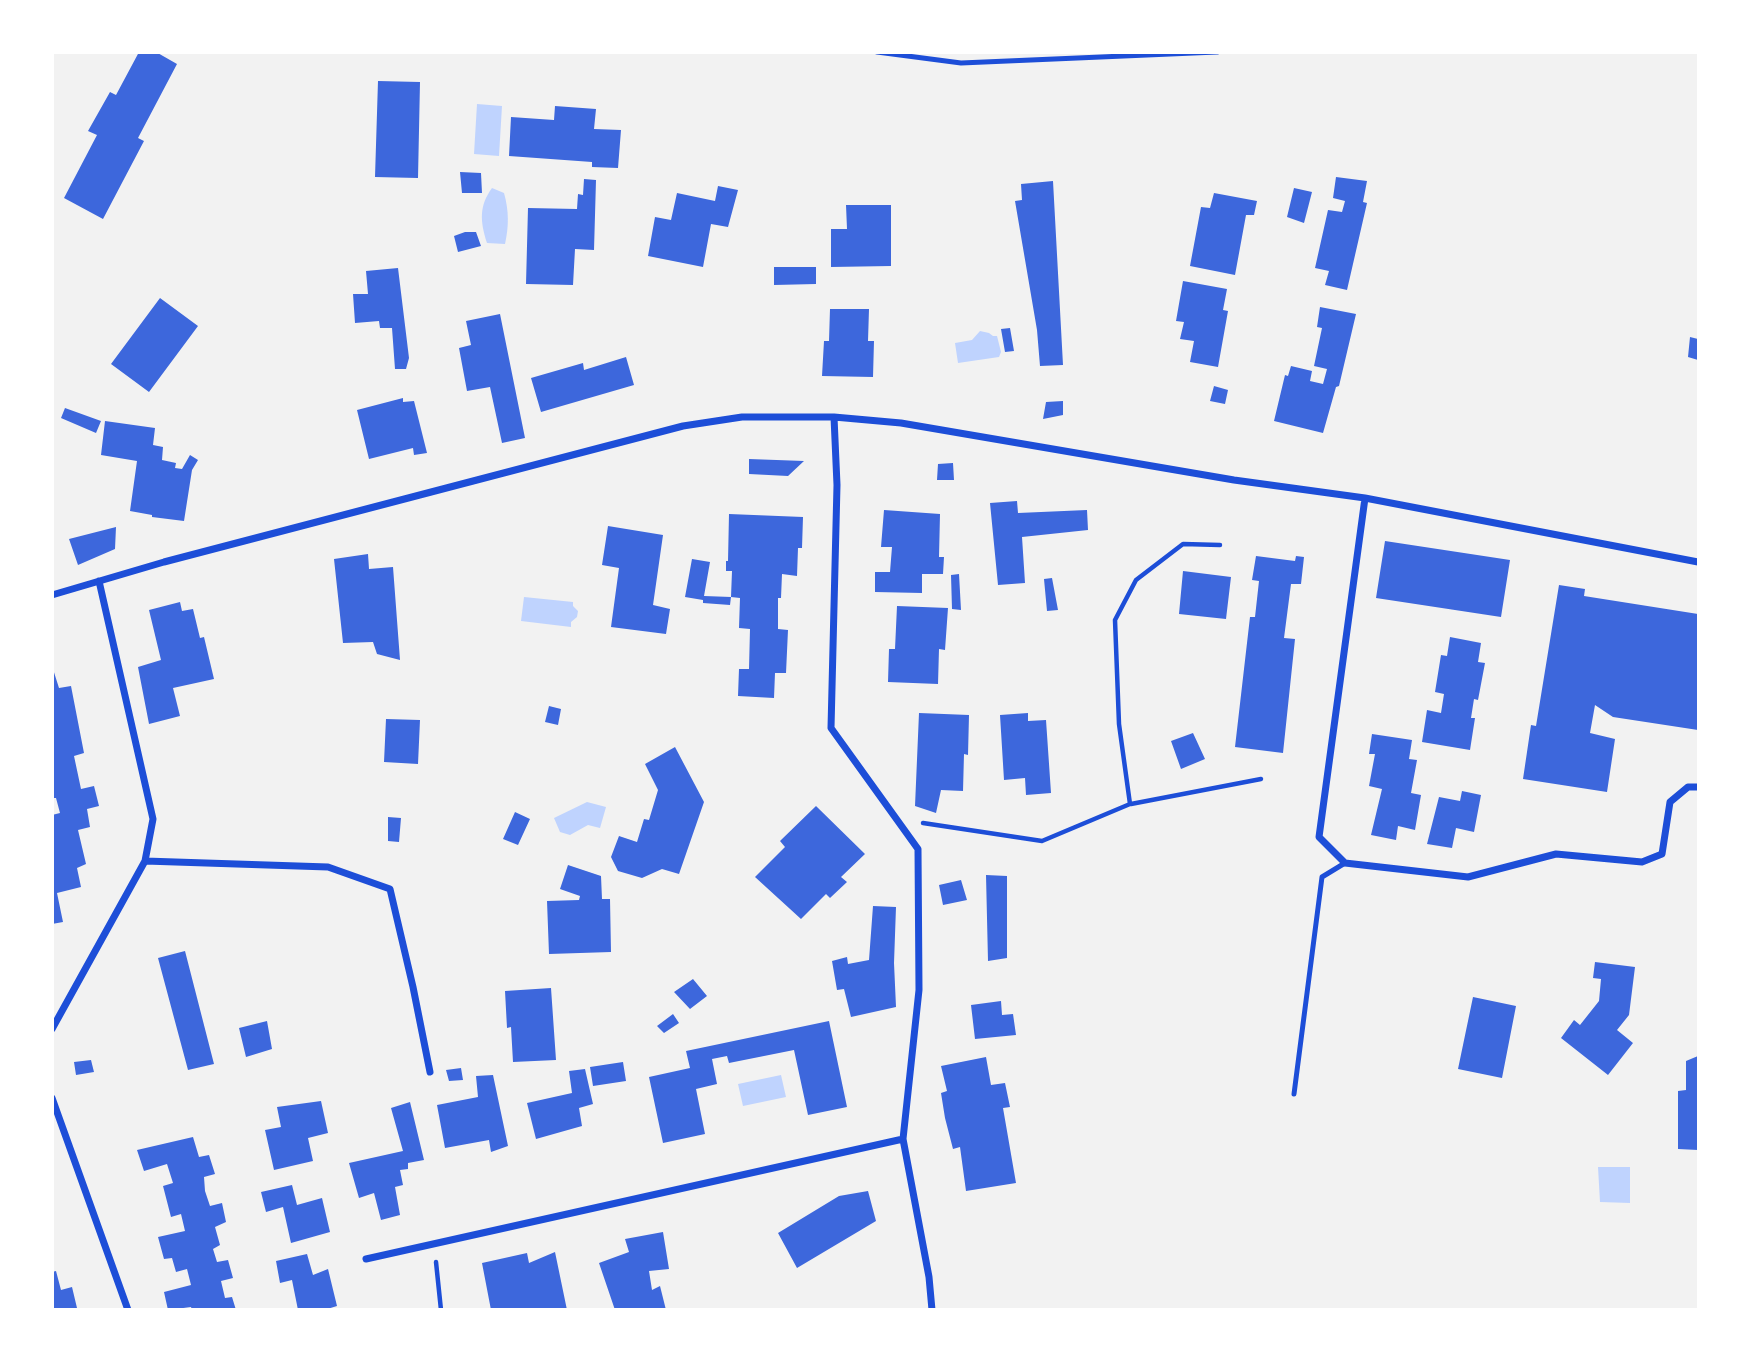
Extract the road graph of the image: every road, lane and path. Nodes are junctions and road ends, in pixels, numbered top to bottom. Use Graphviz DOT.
graph roads {
  1 [pos="877,52"];
  2 [pos="1217,52"];
  3 [pos="834,417"];
  4 [pos="1365,498"];
  5 [pos="1220,545"];
  6 [pos="1699,562"];
  7 [pos="99,582"];
  8 [pos="52,595"];
  9 [pos="1261,779"];
  10 [pos="1699,787"];
  11 [pos="1130,804"];
  12 [pos="894,818"];
  13 [pos="145,861"];
  14 [pos="1345,863"];
  15 [pos="52,1029"];
  16 [pos="430,1072"];
  17 [pos="1294,1094"];
  18 [pos="52,1098"];
  19 [pos="903,1139"];
  20 [pos="434,1244"];
  21 [pos="366,1259"];
  22 [pos="128,1310"];
  23 [pos="441,1310"];
  24 [pos="932,1310"];
  1 -- 2 [label="lane"];
  3 -- 4 [label="street"];
  3 -- 7 [label="street"];
  3 -- 12 [label="street"];
  4 -- 6 [label="street"];
  4 -- 14 [label="street"];
  5 -- 11 [label="path"];
  7 -- 8 [label="street"];
  7 -- 13 [label="street"];
  9 -- 11 [label="path"];
  10 -- 14 [label="street"];
  11 -- 12 [label="path"];
  12 -- 19 [label="street"];
  13 -- 15 [label="street"];
  13 -- 16 [label="street"];
  14 -- 17 [label="lane"];
  18 -- 22 [label="street"];
  19 -- 20 [label="street"];
  19 -- 24 [label="street"];
  20 -- 21 [label="street"];
  20 -- 23 [label="path"];
}
